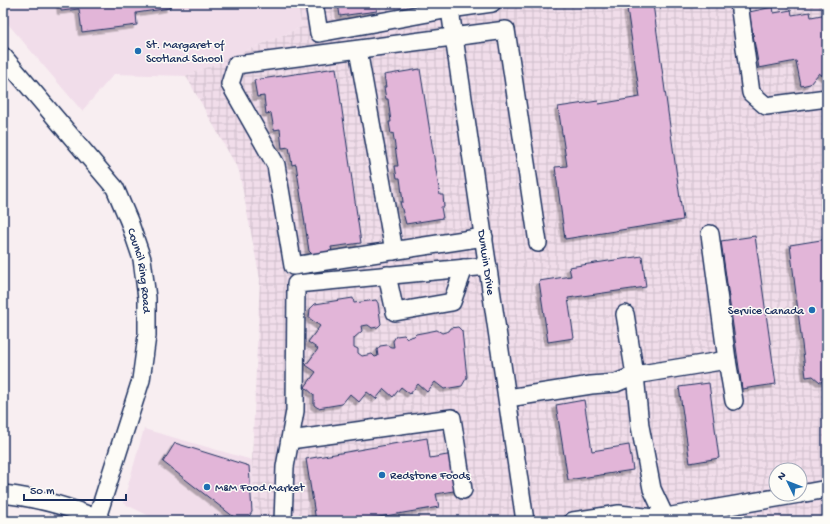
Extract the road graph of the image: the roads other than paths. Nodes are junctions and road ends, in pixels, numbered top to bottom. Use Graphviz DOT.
graph roads {
  1 [pos="314,3"];
  2 [pos="492,3"];
  3 [pos="739,3"];
  4 [pos="449,6"];
  5 [pos="454,37"];
  6 [pos="358,50"];
  7 [pos="3,56"];
  8 [pos="827,98"];
  9 [pos="710,234"];
  10 [pos="484,237"];
  11 [pos="538,243"];
  12 [pos="394,251"];
  13 [pos="488,266"];
  14 [pos="464,268"];
  15 [pos="387,275"];
  16 [pos="625,314"];
  17 [pos="727,360"];
  18 [pos="635,375"];
  19 [pos="508,398"];
  20 [pos="734,401"];
  21 [pos="290,440"];
  22 [pos="827,489"];
  23 [pos="463,490"];
  24 [pos="808,492"];
  25 [pos="3,494"];
  26 [pos="768,500"];
  27 [pos="659,519"];
  28 [pos="98,520"];
  29 [pos="283,521"];
  30 [pos="525,521"];
  31 [pos="573,521"];
  1 -- 4 [label="street"];
  2 -- 4 [label="street"];
  3 -- 8 [label="street"];
  4 -- 5 [label="street, Dunwin Drive"];
  5 -- 6 [label="street"];
  5 -- 10 [label="street, Dunwin Drive"];
  5 -- 11 [label="street"];
  6 -- 12 [label="street"];
  6 -- 12 [label="street"];
  7 -- 28 [label="street, Council Ring Road"];
  9 -- 17 [label="street"];
  10 -- 12 [label="street"];
  10 -- 13 [label="street, Dunwin Drive"];
  13 -- 14 [label="street"];
  13 -- 19 [label="street, Dunwin Drive"];
  14 -- 15 [label="street"];
  14 -- 15 [label="street"];
  15 -- 21 [label="street"];
  16 -- 18 [label="street"];
  17 -- 18 [label="street"];
  17 -- 20 [label="street"];
  18 -- 19 [label="street"];
  18 -- 27 [label="street"];
  19 -- 30 [label="street, Dunwin Drive"];
  21 -- 23 [label="street"];
  21 -- 29 [label="street"];
  22 -- 24 [label="street"];
  25 -- 28 [label="street"];
  26 -- 27 [label="street"];
  27 -- 31 [label="street"];
}
